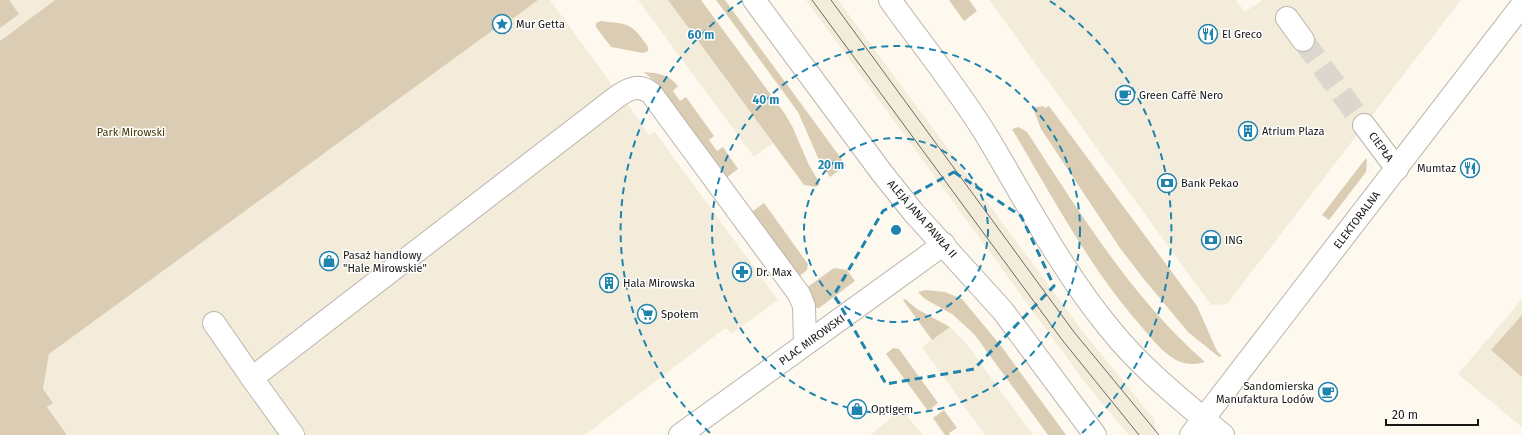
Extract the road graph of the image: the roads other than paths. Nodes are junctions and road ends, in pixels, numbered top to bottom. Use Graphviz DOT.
graph roads {
  1 [pos="754,0"];
  2 [pos="890,0"];
  3 [pos="1522,5"];
  4 [pos="1287,18"];
  5 [pos="1303,40"];
  6 [pos="1364,125"];
  7 [pos="1397,169"];
  8 [pos="944,244"];
  9 [pos="214,323"];
  10 [pos="805,344"];
  11 [pos="252,378"];
  12 [pos="1198,427"];
  13 [pos="293,435"];
  14 [pos="680,435"];
  15 [pos="1095,435"];
  16 [pos="1222,435"];
  1 -- 8 [label="main road, ALEJA JANA PAWŁA II"];
  2 -- 12 [label="main road"];
  3 -- 7 [label="main road, ELEKTORALNA"];
  4 -- 5 [label="main road"];
  6 -- 7 [label="main road, CIEPŁA"];
  7 -- 12 [label="main road, ELEKTORALNA"];
  8 -- 10 [label="main road, PLAC MIROWSKI"];
  8 -- 15 [label="main road, ALEJA JANA PAWŁA II"];
  9 -- 11 [label="main road"];
  10 -- 11 [label="main road"];
  10 -- 14 [label="main road, PLAC MIROWSKI"];
  11 -- 13 [label="main road"];
  12 -- 16 [label="main road"];
}
